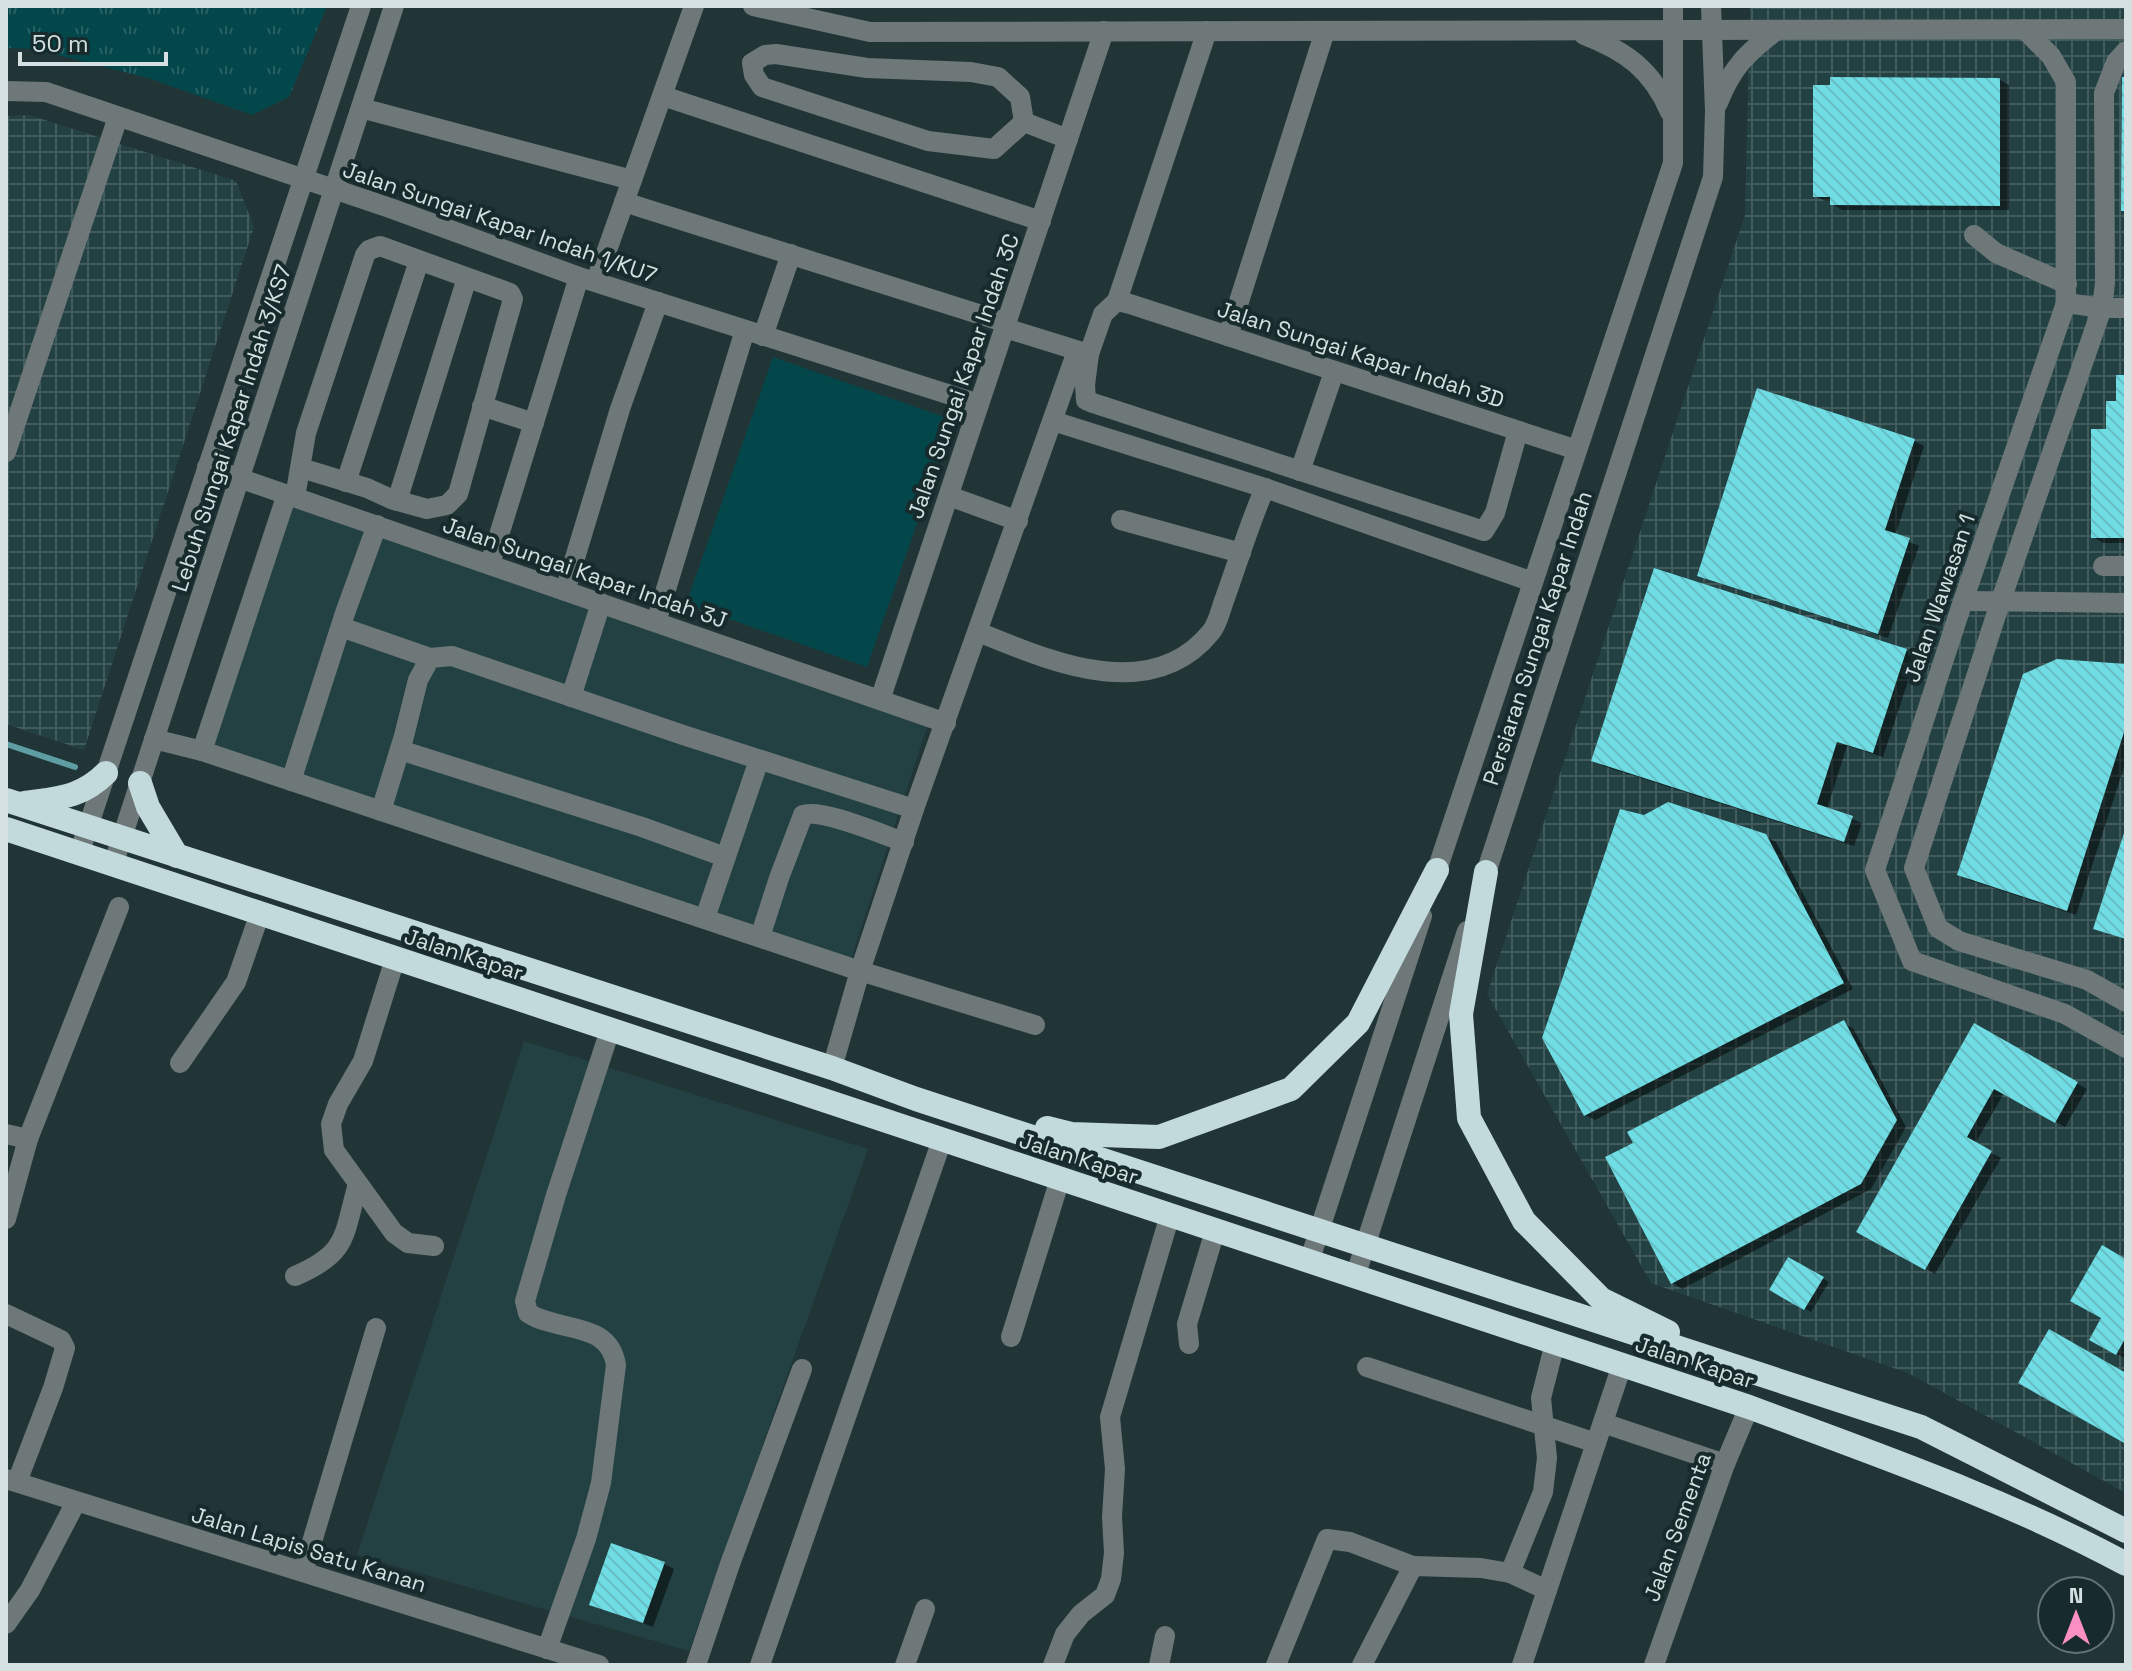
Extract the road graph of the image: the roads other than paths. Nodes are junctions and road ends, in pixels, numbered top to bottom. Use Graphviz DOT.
graph roads {
  1 [pos="361,6"];
  2 [pos="394,6"];
  3 [pos="694,6"];
  4 [pos="753,6"];
  5 [pos="1673,6"];
  6 [pos="1711,6"];
  7 [pos="2024,29"];
  8 [pos="2126,29"];
  9 [pos="1568,30"];
  10 [pos="1673,30"];
  11 [pos="1712,30"];
  12 [pos="1777,30"];
  13 [pos="1104,31"];
  14 [pos="1207,31"];
  15 [pos="1325,31"];
  16 [pos="2126,51"];
  17 [pos="6,91"];
  18 [pos="663,96"];
  19 [pos="361,108"];
  20 [pos="1715,111"];
  21 [pos="118,117"];
  22 [pos="1674,119"];
  23 [pos="1024,122"];
  24 [pos="1068,139"];
  25 [pos="302,179"];
  26 [pos="632,180"];
  27 [pos="334,190"];
  28 [pos="624,202"];
  29 [pos="1041,221"];
  30 [pos="1974,235"];
  31 [pos="791,254"];
  32 [pos="419,261"];
  33 [pos="467,278"];
  34 [pos="588,279"];
  35 [pos="2066,293"];
  36 [pos="658,302"];
  37 [pos="1123,302"];
  38 [pos="2102,308"];
  39 [pos="2126,308"];
  40 [pos="1006,325"];
  41 [pos="754,333"];
  42 [pos="1228,336"];
  43 [pos="1083,353"];
  44 [pos="1334,372"];
  45 [pos="979,404"];
  46 [pos="482,406"];
  47 [pos="1053,421"];
  48 [pos="534,423"];
  49 [pos="1518,431"];
  50 [pos="1577,450"];
  51 [pos="6,452"];
  52 [pos="207,467"];
  53 [pos="301,468"];
  54 [pos="1300,471"];
  55 [pos="240,478"];
  56 [pos="346,482"];
  57 [pos="1265,488"];
  58 [pos="291,495"];
  59 [pos="949,496"];
  60 [pos="397,501"];
  61 [pos="1121,520"];
  62 [pos="1018,521"];
  63 [pos="377,525"];
  64 [pos="1241,553"];
  65 [pos="490,564"];
  66 [pos="2103,566"];
  67 [pos="2126,566"];
  68 [pos="1533,582"];
  69 [pos="565,591"];
  70 [pos="1963,601"];
  71 [pos="601,603"];
  72 [pos="2000,603"];
  73 [pos="2126,603"];
  74 [pos="656,622"];
  75 [pos="341,627"];
  76 [pos="978,632"];
  77 [pos="430,658"];
  78 [pos="571,697"];
  79 [pos="880,700"];
  80 [pos="946,723"];
  81 [pos="154,739"];
  82 [pos="400,750"];
  83 [pos="202,751"];
  84 [pos="759,760"];
  85 [pos="106,773"];
  86 [pos="291,781"];
  87 [pos="140,783"];
  88 [pos="12,802"];
  89 [pos="914,809"];
  90 [pos="381,811"];
  91 [pos="88,828"];
  92 [pos="6,829"];
  93 [pos="122,838"];
  94 [pos="904,842"];
  95 [pos="79,854"];
  96 [pos="177,856"];
  97 [pos="725,857"];
  98 [pos="113,865"];
  99 [pos="1437,870"];
  100 [pos="1486,872"];
  101 [pos="119,907"];
  102 [pos="260,913"];
  103 [pos="705,918"];
  104 [pos="760,937"];
  105 [pos="395,959"];
  106 [pos="860,971"];
  107 [pos="2126,1002"];
  108 [pos="1035,1025"];
  109 [pos="610,1030"];
  110 [pos="2126,1048"];
  111 [pos="180,1063"];
  112 [pos="832,1068"];
  113 [pos="916,1099"];
  114 [pos="6,1134"];
  115 [pos="28,1139"];
  116 [pos="942,1140"];
  117 [pos="1060,1179"];
  118 [pos="358,1184"];
  119 [pos="1170,1215"];
  120 [pos="6,1219"];
  121 [pos="1215,1231"];
  122 [pos="1321,1231"];
  123 [pos="434,1246"];
  124 [pos="1365,1246"];
  125 [pos="1309,1262"];
  126 [pos="295,1276"];
  127 [pos="1355,1277"];
  128 [pos="6,1314"];
  129 [pos="376,1328"];
  130 [pos="1011,1337"];
  131 [pos="1555,1343"];
  132 [pos="1189,1344"];
  133 [pos="1622,1365"];
  134 [pos="1367,1367"];
  135 [pos="802,1369"];
  136 [pos="1746,1370"];
  137 [pos="1749,1407"];
  138 [pos="1603,1423"];
  139 [pos="1545,1426"];
  140 [pos="1596,1443"];
  141 [pos="1725,1464"];
  142 [pos="11,1480"];
  143 [pos="76,1502"];
  144 [pos="2126,1531"];
  145 [pos="2126,1564"];
  146 [pos="1413,1566"];
  147 [pos="303,1572"];
  148 [pos="1510,1573"];
  149 [pos="1547,1590"];
  150 [pos="925,1609"];
  151 [pos="6,1624"];
  152 [pos="1165,1636"];
  153 [pos="558,1656"];
  154 [pos="592,1664"];
  155 [pos="696,1665"];
  156 [pos="760,1665"];
  157 [pos="905,1665"];
  158 [pos="1053,1665"];
  159 [pos="1159,1665"];
  160 [pos="1276,1665"];
  161 [pos="1362,1665"];
  162 [pos="1522,1665"];
  163 [pos="1654,1665"];
  1 -- 25 [label="street, Lebuh Sungai Kapar Indah 3/KS7"];
  2 -- 19 [label="street, Lebuh Sungai Kapar Indah 3/KS7"];
  3 -- 18 [label="street"];
  4 -- 13 [label="street"];
  5 -- 10 [label="street, Persiaran Sungai Kapar Indah"];
  6 -- 11 [label="street, Persiaran Sungai Kapar Indah"];
  7 -- 8 [label="street"];
  7 -- 12 [label="street"];
  7 -- 35 [label="street, Jalan Wawasan 1"];
  9 -- 10 [label="street"];
  9 -- 15 [label="street"];
  9 -- 22 [label="street"];
  10 -- 11 [label="street"];
  10 -- 22 [label="street, Persiaran Sungai Kapar Indah"];
  11 -- 12 [label="street"];
  11 -- 20 [label="street, Persiaran Sungai Kapar Indah"];
  12 -- 20 [label="street"];
  13 -- 14 [label="street"];
  13 -- 24 [label="street, Jalan Sungai Kapar Indah 3C"];
  14 -- 15 [label="street"];
  14 -- 37 [label="street"];
  15 -- 42 [label="street"];
  16 -- 38 [label="street"];
  17 -- 21 [label="street, Jalan Sungai Kapar Indah 1/KU7"];
  18 -- 26 [label="street"];
  18 -- 29 [label="street"];
  19 -- 26 [label="street"];
  19 -- 27 [label="street, Lebuh Sungai Kapar Indah 3/KS7"];
  20 -- 100 [label="street, Persiaran Sungai Kapar Indah"];
  21 -- 25 [label="street, Jalan Sungai Kapar Indah 1/KU7"];
  21 -- 51 [label="street"];
  22 -- 50 [label="street, Persiaran Sungai Kapar Indah"];
  23 -- 23 [label="street"];
  23 -- 24 [label="street"];
  24 -- 29 [label="street, Jalan Sungai Kapar Indah 3C"];
  25 -- 27 [label="street, Jalan Sungai Kapar Indah 1/KU7"];
  25 -- 52 [label="street, Lebuh Sungai Kapar Indah 3/KS7"];
  26 -- 28 [label="street"];
  27 -- 34 [label="street, Jalan Sungai Kapar Indah 1/KU7"];
  27 -- 55 [label="street, Lebuh Sungai Kapar Indah 3/KS7"];
  28 -- 31 [label="street"];
  28 -- 34 [label="street"];
  29 -- 40 [label="street, Jalan Sungai Kapar Indah 3C"];
  30 -- 35 [label="street"];
  31 -- 40 [label="street"];
  31 -- 41 [label="street"];
  32 -- 33 [label="street"];
  32 -- 53 [label="street"];
  32 -- 56 [label="street"];
  33 -- 46 [label="street"];
  33 -- 60 [label="street"];
  34 -- 36 [label="street, Jalan Sungai Kapar Indah 1/KU7"];
  34 -- 48 [label="street"];
  35 -- 38 [label="street"];
  35 -- 70 [label="street, Jalan Wawasan 1"];
  36 -- 41 [label="street, Jalan Sungai Kapar Indah 1/KU7"];
  36 -- 69 [label="street"];
  37 -- 42 [label="street, Jalan Sungai Kapar Indah 3D"];
  37 -- 43 [label="street"];
  38 -- 39 [label="street"];
  38 -- 72 [label="street"];
  40 -- 43 [label="street"];
  40 -- 45 [label="street, Jalan Sungai Kapar Indah 3C"];
  41 -- 45 [label="street, Jalan Sungai Kapar Indah 1/KU7"];
  41 -- 74 [label="street"];
  42 -- 44 [label="street, Jalan Sungai Kapar Indah 3D"];
  43 -- 47 [label="street"];
  43 -- 54 [label="street"];
  44 -- 49 [label="street, Jalan Sungai Kapar Indah 3D"];
  44 -- 54 [label="street"];
  45 -- 59 [label="street, Jalan Sungai Kapar Indah 3C"];
  46 -- 48 [label="street"];
  46 -- 60 [label="street"];
  47 -- 57 [label="street"];
  47 -- 62 [label="street"];
  48 -- 65 [label="street"];
  49 -- 50 [label="street, Jalan Sungai Kapar Indah 3D"];
  49 -- 54 [label="street"];
  50 -- 68 [label="street, Persiaran Sungai Kapar Indah"];
  52 -- 55 [label="street, Jalan Sungai Kapar Indah 3J"];
  52 -- 85 [label="street, Lebuh Sungai Kapar Indah 3/KS7"];
  53 -- 56 [label="street"];
  53 -- 58 [label="street"];
  55 -- 58 [label="street, Jalan Sungai Kapar Indah 3J"];
  55 -- 81 [label="street, Lebuh Sungai Kapar Indah 3/KS7"];
  56 -- 60 [label="street"];
  57 -- 64 [label="street"];
  57 -- 68 [label="street"];
  58 -- 63 [label="street, Jalan Sungai Kapar Indah 3J"];
  58 -- 83 [label="street"];
  59 -- 62 [label="street"];
  59 -- 79 [label="street, Jalan Sungai Kapar Indah 3C"];
  61 -- 64 [label="street"];
  62 -- 76 [label="street"];
  63 -- 65 [label="street, Jalan Sungai Kapar Indah 3J"];
  63 -- 75 [label="street"];
  64 -- 76 [label="street"];
  65 -- 69 [label="street, Jalan Sungai Kapar Indah 3J"];
  66 -- 67 [label="street"];
  68 -- 99 [label="street, Persiaran Sungai Kapar Indah"];
  69 -- 71 [label="street, Jalan Sungai Kapar Indah 3J"];
  70 -- 72 [label="street"];
  70 -- 110 [label="street, Jalan Wawasan 1"];
  71 -- 74 [label="street, Jalan Sungai Kapar Indah 3J"];
  71 -- 78 [label="street"];
  72 -- 73 [label="street"];
  72 -- 107 [label="street"];
  74 -- 79 [label="street, Jalan Sungai Kapar Indah 3J"];
  75 -- 77 [label="street"];
  75 -- 86 [label="street"];
  76 -- 80 [label="street"];
  77 -- 78 [label="street"];
  77 -- 82 [label="street"];
  78 -- 84 [label="street"];
  79 -- 80 [label="street, Jalan Sungai Kapar Indah 3J"];
  80 -- 89 [label="street"];
  81 -- 83 [label="street"];
  81 -- 87 [label="street, Lebuh Sungai Kapar Indah 3/KS7"];
  82 -- 90 [label="street"];
  82 -- 97 [label="street"];
  83 -- 86 [label="street"];
  84 -- 89 [label="street"];
  84 -- 97 [label="street"];
  85 -- 88 [label="highway"];
  85 -- 91 [label="street, Lebuh Sungai Kapar Indah 3/KS7"];
  86 -- 90 [label="street"];
  87 -- 93 [label="street, Lebuh Sungai Kapar Indah 3/KS7"];
  87 -- 96 [label="highway"];
  88 -- 91 [label="highway, Jalan Kapar"];
  89 -- 94 [label="street"];
  90 -- 103 [label="street"];
  91 -- 93 [label="highway, Jalan Kapar"];
  91 -- 95 [label="street, Lebuh Sungai Kapar Indah 3/KS7"];
  92 -- 95 [label="highway, Jalan Kapar"];
  93 -- 96 [label="highway, Jalan Kapar"];
  93 -- 98 [label="street, Lebuh Sungai Kapar Indah 3/KS7"];
  94 -- 104 [label="street"];
  94 -- 106 [label="street"];
  95 -- 98 [label="highway, Jalan Kapar"];
  96 -- 112 [label="highway, Jalan Kapar"];
  97 -- 103 [label="street"];
  98 -- 102 [label="highway, Jalan Kapar"];
  99 -- 113 [label="highway"];
  99 -- 122 [label="street, Persiaran Sungai Kapar Indah"];
  100 -- 124 [label="street, Persiaran Sungai Kapar Indah"];
  100 -- 136 [label="highway"];
  101 -- 115 [label="street"];
  102 -- 105 [label="highway, Jalan Kapar"];
  102 -- 111 [label="street"];
  103 -- 104 [label="street"];
  104 -- 106 [label="street"];
  105 -- 109 [label="highway, Jalan Kapar"];
  105 -- 118 [label="street"];
  106 -- 108 [label="street"];
  106 -- 112 [label="street"];
  109 -- 116 [label="highway, Jalan Kapar"];
  109 -- 153 [label="street"];
  112 -- 113 [label="highway, Jalan Kapar"];
  113 -- 122 [label="highway, Jalan Kapar"];
  114 -- 115 [label="street"];
  115 -- 120 [label="street"];
  116 -- 117 [label="highway, Jalan Kapar"];
  116 -- 156 [label="street"];
  117 -- 119 [label="highway, Jalan Kapar"];
  117 -- 130 [label="street"];
  118 -- 123 [label="street"];
  118 -- 126 [label="street"];
  119 -- 121 [label="highway, Jalan Kapar"];
  119 -- 158 [label="street"];
  121 -- 125 [label="highway, Jalan Kapar"];
  121 -- 132 [label="street"];
  122 -- 124 [label="highway, Jalan Kapar"];
  122 -- 125 [label="street, Persiaran Sungai Kapar Indah"];
  124 -- 127 [label="street, Persiaran Sungai Kapar Indah"];
  124 -- 136 [label="highway, Jalan Kapar"];
  125 -- 127 [label="highway, Jalan Kapar"];
  127 -- 131 [label="highway, Jalan Kapar"];
  128 -- 142 [label="street"];
  129 -- 147 [label="street"];
  131 -- 133 [label="highway, Jalan Kapar"];
  131 -- 139 [label="street"];
  133 -- 137 [label="highway, Jalan Kapar"];
  133 -- 138 [label="street"];
  134 -- 139 [label="street"];
  135 -- 155 [label="street"];
  136 -- 144 [label="highway, Jalan Kapar"];
  137 -- 141 [label="street, Jalan Sementa"];
  137 -- 145 [label="highway, Jalan Kapar"];
  138 -- 140 [label="street"];
  138 -- 141 [label="street"];
  139 -- 140 [label="street"];
  139 -- 148 [label="street"];
  140 -- 149 [label="street"];
  141 -- 163 [label="street, Jalan Sementa"];
  142 -- 143 [label="street, Jalan Lapis Satu Kanan"];
  143 -- 147 [label="street, Jalan Lapis Satu Kanan"];
  143 -- 151 [label="street"];
  146 -- 148 [label="street"];
  146 -- 160 [label="street"];
  146 -- 161 [label="street"];
  147 -- 153 [label="street, Jalan Lapis Satu Kanan"];
  148 -- 149 [label="street"];
  149 -- 162 [label="street"];
  150 -- 157 [label="street"];
  152 -- 159 [label="street"];
  153 -- 154 [label="street, Jalan Lapis Satu Kanan"];
}
